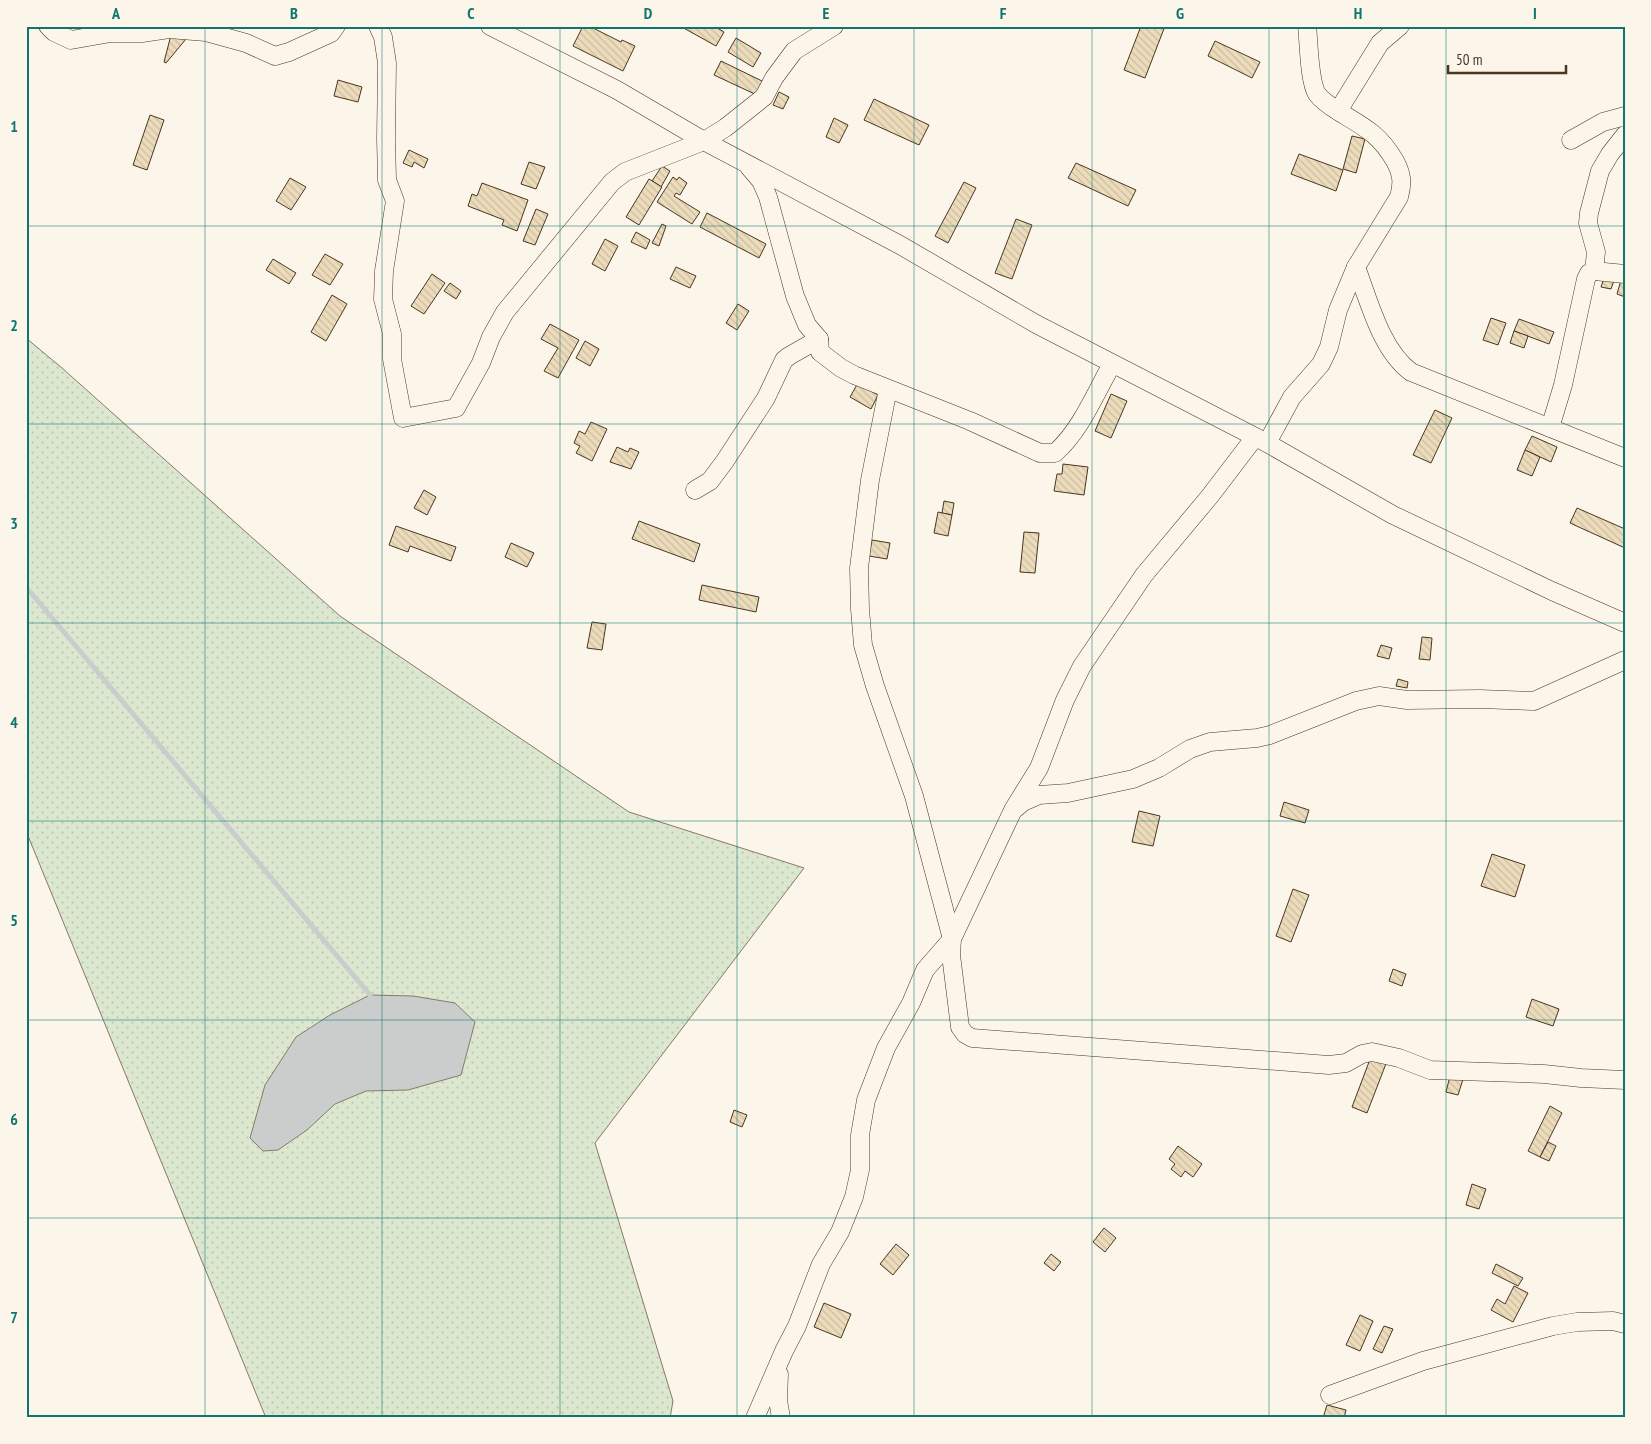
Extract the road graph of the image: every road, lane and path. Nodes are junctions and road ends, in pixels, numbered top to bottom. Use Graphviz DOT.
graph roads {
  1 [pos="48,26"];
  2 [pos="336,26"];
  3 [pos="378,26"];
  4 [pos="490,26"];
  5 [pos="834,26"];
  6 [pos="1307,26"];
  7 [pos="1400,26"];
  8 [pos="1338,111"];
  9 [pos="1625,116"];
  10 [pos="1625,135"];
  11 [pos="1570,140"];
  12 [pos="704,142"];
  13 [pos="748,164"];
  14 [pos="1356,267"];
  15 [pos="1594,271"];
  16 [pos="1625,274"];
  17 [pos="819,339"];
  18 [pos="1112,364"];
  19 [pos="888,389"];
  20 [pos="1550,428"];
  21 [pos="1261,440"];
  22 [pos="1625,458"];
  23 [pos="695,490"];
  24 [pos="1625,623"];
  25 [pos="1625,660"];
  26 [pos="1013,810"];
  27 [pos="952,939"];
  28 [pos="1625,1080"];
  29 [pos="1625,1324"];
  30 [pos="779,1365"];
  31 [pos="1330,1395"];
  32 [pos="755,1418"];
  33 [pos="781,1418"];
  1 -- 2 [label="street"];
  3 -- 12 [label="street"];
  4 -- 12 [label="street"];
  5 -- 12 [label="street"];
  6 -- 8 [label="street"];
  7 -- 8 [label="street"];
  8 -- 14 [label="street"];
  9 -- 11 [label="street"];
  10 -- 15 [label="street"];
  12 -- 13 [label="street"];
  13 -- 17 [label="street"];
  13 -- 18 [label="street"];
  14 -- 20 [label="street"];
  14 -- 21 [label="street"];
  15 -- 16 [label="street"];
  15 -- 20 [label="street"];
  17 -- 19 [label="street"];
  17 -- 23 [label="street"];
  18 -- 19 [label="street"];
  18 -- 21 [label="street"];
  19 -- 27 [label="street"];
  20 -- 22 [label="street"];
  21 -- 24 [label="street"];
  21 -- 26 [label="street"];
  25 -- 26 [label="street"];
  26 -- 27 [label="street"];
  27 -- 28 [label="street"];
  27 -- 30 [label="street"];
  29 -- 31 [label="street"];
  30 -- 32 [label="street"];
  30 -- 33 [label="street"];
}
